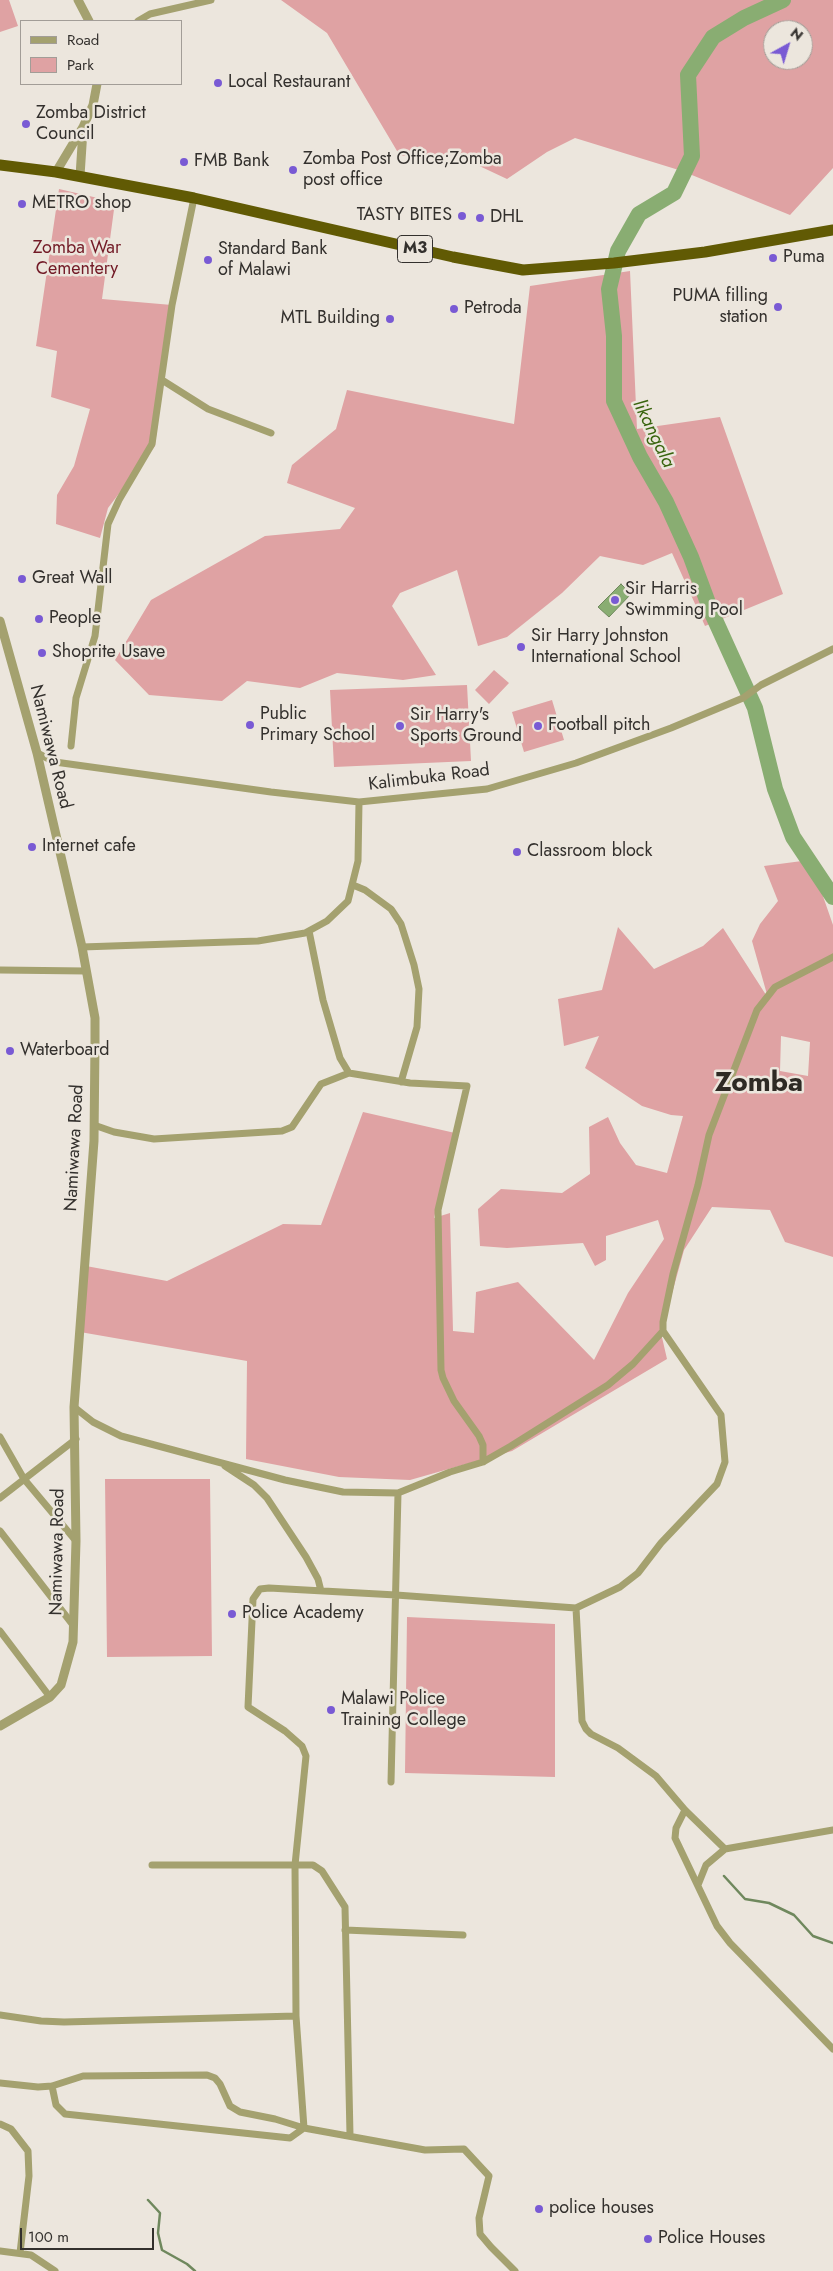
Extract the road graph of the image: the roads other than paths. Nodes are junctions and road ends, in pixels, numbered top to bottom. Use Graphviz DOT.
graph roads {
  1 [pos="78,0"];
  2 [pos="212,0"];
  3 [pos="88,20"];
  4 [pos="140,20"];
  5 [pos="97,85"];
  6 [pos="84,127"];
  7 [pos="0,165"];
  8 [pos="56,172"];
  9 [pos="80,176"];
  10 [pos="194,198"];
  11 [pos="833,230"];
  12 [pos="162,380"];
  13 [pos="271,433"];
  14 [pos="0,621"];
  15 [pos="833,650"];
  16 [pos="70,746"];
  17 [pos="36,753"];
  18 [pos="359,802"];
  19 [pos="353,884"];
  20 [pos="309,931"];
  21 [pos="82,947"];
  22 [pos="833,957"];
  23 [pos="0,970"];
  24 [pos="86,971"];
  25 [pos="349,1073"];
  26 [pos="401,1082"];
  27 [pos="94,1126"];
  28 [pos="663,1331"];
  29 [pos="74,1407"];
  30 [pos="0,1437"];
  31 [pos="76,1439"];
  32 [pos="221,1462"];
  33 [pos="482,1462"];
  34 [pos="24,1479"];
  35 [pos="398,1493"];
  36 [pos="0,1498"];
  37 [pos="0,1531"];
  38 [pos="76,1541"];
  39 [pos="321,1591"];
  40 [pos="396,1595"];
  41 [pos="576,1608"];
  42 [pos="73,1625"];
  43 [pos="0,1631"];
  44 [pos="50,1697"];
  45 [pos="0,1726"];
  46 [pos="391,1782"];
  47 [pos="684,1810"];
  48 [pos="833,1830"];
  49 [pos="725,1849"];
  50 [pos="152,1865"];
  51 [pos="295,1865"];
  52 [pos="698,1886"];
  53 [pos="345,1930"];
  54 [pos="463,1935"];
  55 [pos="0,2015"];
  56 [pos="296,2016"];
  57 [pos="833,2049"];
  58 [pos="0,2083"];
  59 [pos="52,2086"];
  60 [pos="0,2124"];
  61 [pos="304,2128"];
  62 [pos="350,2135"];
  63 [pos="0,2251"];
  64 [pos="20,2253"];
  65 [pos="55,2271"];
  66 [pos="515,2271"];
  1 -- 3 [label="street"];
  2 -- 4 [label="street"];
  5 -- 6 [label="street"];
  6 -- 8 [label="street"];
  6 -- 9 [label="street"];
  7 -- 8 [label="highway, M3"];
  8 -- 9 [label="highway, M3"];
  9 -- 10 [label="highway, M3"];
  10 -- 11 [label="highway, M3"];
  10 -- 12 [label="street"];
  12 -- 13 [label="street"];
  12 -- 16 [label="street"];
  14 -- 17 [label="street, Namiwawa Road"];
  15 -- 18 [label="street, Kalimbuka Road"];
  17 -- 18 [label="street, Kalimbuka Road"];
  17 -- 21 [label="street, Namiwawa Road"];
  18 -- 19 [label="street"];
  19 -- 20 [label="street"];
  19 -- 26 [label="street"];
  20 -- 21 [label="street"];
  20 -- 25 [label="street"];
  21 -- 24 [label="street, Namiwawa Road"];
  22 -- 28 [label="street"];
  23 -- 24 [label="street"];
  24 -- 27 [label="street, Namiwawa Road"];
  25 -- 26 [label="street"];
  25 -- 27 [label="street"];
  26 -- 33 [label="street"];
  27 -- 29 [label="street, Namiwawa Road"];
  28 -- 33 [label="street"];
  28 -- 41 [label="street"];
  29 -- 31 [label="street, Namiwawa Road"];
  29 -- 32 [label="street"];
  30 -- 34 [label="street"];
  31 -- 34 [label="street"];
  31 -- 38 [label="street, Namiwawa Road"];
  32 -- 35 [label="street"];
  32 -- 39 [label="street"];
  33 -- 35 [label="street"];
  34 -- 36 [label="street"];
  34 -- 38 [label="street"];
  35 -- 40 [label="street"];
  37 -- 42 [label="street"];
  38 -- 42 [label="street, Namiwawa Road"];
  39 -- 40 [label="street"];
  39 -- 51 [label="street"];
  40 -- 41 [label="street"];
  40 -- 46 [label="street"];
  41 -- 47 [label="street"];
  42 -- 44 [label="street, Namiwawa Road"];
  43 -- 44 [label="street"];
  44 -- 45 [label="street"];
  47 -- 49 [label="street"];
  47 -- 52 [label="street"];
  48 -- 49 [label="street"];
  49 -- 52 [label="street"];
  50 -- 51 [label="street"];
  51 -- 53 [label="street"];
  51 -- 56 [label="street"];
  52 -- 57 [label="street"];
  53 -- 54 [label="street"];
  53 -- 62 [label="street"];
  55 -- 56 [label="street"];
  56 -- 61 [label="street"];
  58 -- 59 [label="street"];
  59 -- 61 [label="street"];
  59 -- 61 [label="street"];
  60 -- 64 [label="street"];
  61 -- 62 [label="street"];
  62 -- 66 [label="street"];
  63 -- 64 [label="street"];
  64 -- 65 [label="street"];
}
